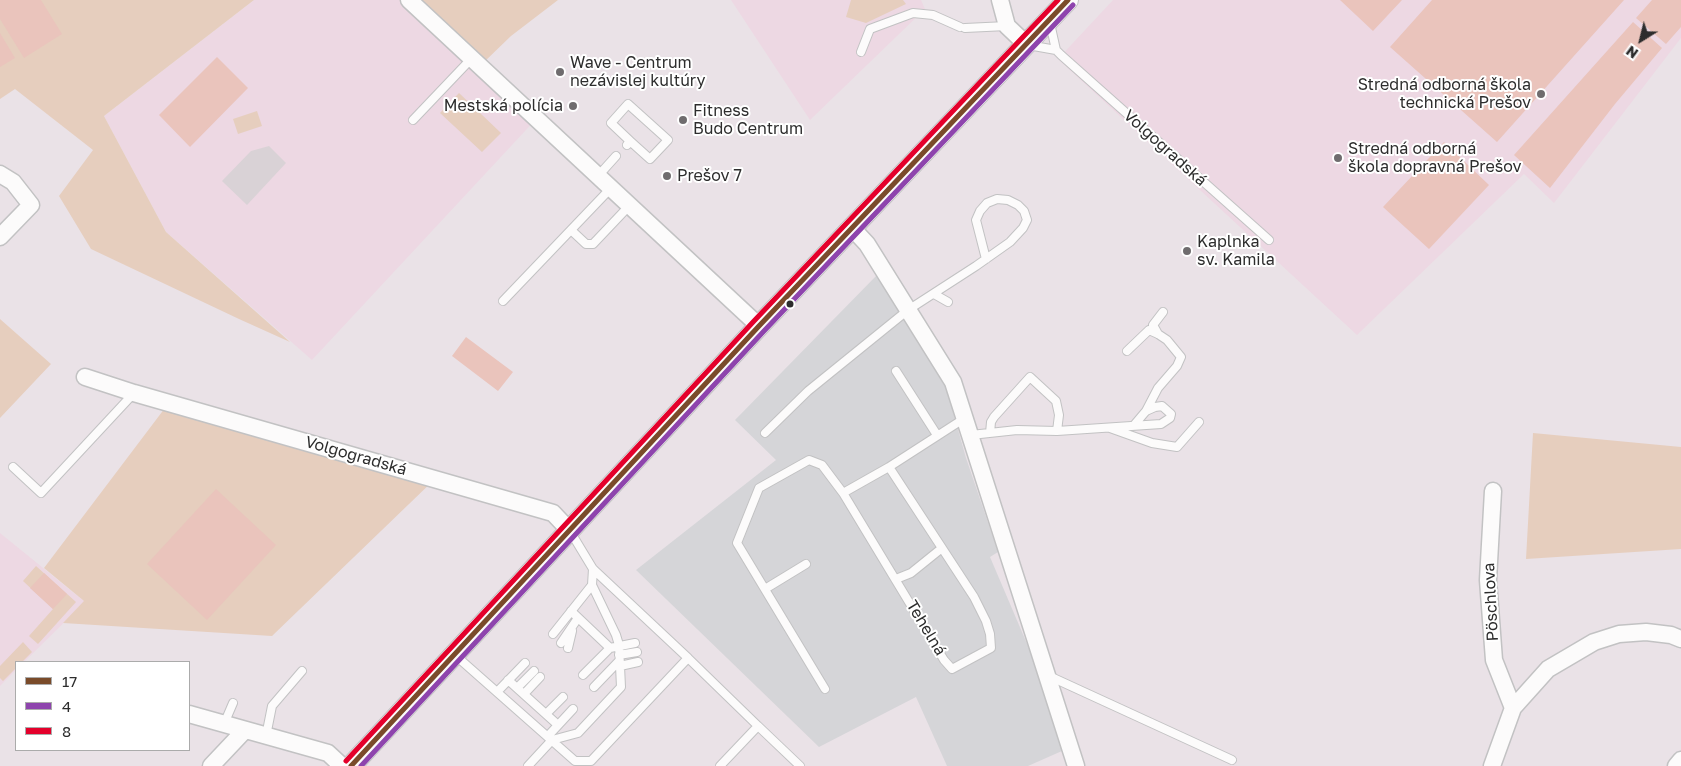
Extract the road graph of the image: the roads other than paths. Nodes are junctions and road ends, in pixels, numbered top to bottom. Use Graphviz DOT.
graph roads {
  1 [pos="409,0"];
  2 [pos="1000,0"];
  3 [pos="1068,0"];
  4 [pos="1049,21"];
  5 [pos="1007,26"];
  6 [pos="1027,45"];
  7 [pos="862,52"];
  8 [pos="1059,52"];
  9 [pos="468,55"];
  10 [pos="413,120"];
  11 [pos="629,143"];
  12 [pos="616,156"];
  13 [pos="0,174"];
  14 [pos="598,176"];
  15 [pos="611,188"];
  16 [pos="630,205"];
  17 [pos="853,229"];
  18 [pos="571,230"];
  19 [pos="0,237"];
  20 [pos="1269,240"];
  21 [pos="986,259"];
  22 [pos="934,294"];
  23 [pos="503,301"];
  24 [pos="948,302"];
  25 [pos="908,310"];
  26 [pos="1163,312"];
  27 [pos="760,326"];
  28 [pos="1151,328"];
  29 [pos="1126,351"];
  30 [pos="896,371"];
  31 [pos="85,377"];
  32 [pos="134,392"];
  33 [pos="1146,411"];
  34 [pos="965,418"];
  35 [pos="1199,422"];
  36 [pos="1135,424"];
  37 [pos="1108,428"];
  38 [pos="1057,431"];
  39 [pos="765,433"];
  40 [pos="990,433"];
  41 [pos="971,435"];
  42 [pos="937,436"];
  43 [pos="13,467"];
  44 [pos="889,467"];
  45 [pos="1493,491"];
  46 [pos="843,493"];
  47 [pos="570,532"];
  48 [pos="942,548"];
  49 [pos="806,564"];
  50 [pos="593,569"];
  51 [pos="896,579"];
  52 [pos="592,585"];
  53 [pos="765,589"];
  54 [pos="571,611"];
  55 [pos="576,621"];
  56 [pos="553,634"];
  57 [pos="1681,639"];
  58 [pos="635,643"];
  59 [pos="564,645"];
  60 [pos="618,645"];
  61 [pos="610,648"];
  62 [pos="637,652"];
  63 [pos="455,655"];
  64 [pos="688,658"];
  65 [pos="619,661"];
  66 [pos="638,662"];
  67 [pos="525,663"];
  68 [pos="302,672"];
  69 [pos="583,675"];
  70 [pos="1047,675"];
  71 [pos="508,680"];
  72 [pos="594,687"];
  73 [pos="517,688"];
  74 [pos="825,688"];
  75 [pos="497,692"];
  76 [pos="524,694"];
  77 [pos="563,697"];
  78 [pos="233,703"];
  79 [pos="573,708"];
  80 [pos="1513,708"];
  81 [pos="190,714"];
  82 [pos="546,714"];
  83 [pos="224,724"];
  84 [pos="558,725"];
  85 [pos="758,726"];
  86 [pos="245,730"];
  87 [pos="266,736"];
  88 [pos="550,738"];
  89 [pos="1232,760"];
  90 [pos="1681,760"];
  91 [pos="575,763"];
  92 [pos="211,766"];
  93 [pos="342,766"];
  94 [pos="351,766"];
  95 [pos="528,766"];
  96 [pos="720,766"];
  97 [pos="800,766"];
  98 [pos="1076,766"];
  99 [pos="1492,766"];
  100 [pos="1676,766"];
  1 -- 9 [label="street"];
  2 -- 5 [label="street"];
  3 -- 4 [label="street"];
  4 -- 6 [label="street"];
  4 -- 8 [label="lane"];
  5 -- 6 [label="street"];
  5 -- 7 [label="lane"];
  6 -- 8 [label="lane"];
  6 -- 17 [label="street"];
  8 -- 20 [label="lane, Volgogradská"];
  9 -- 10 [label="lane"];
  9 -- 14 [label="street"];
  11 -- 11 [label="lane"];
  12 -- 14 [label="lane"];
  13 -- 19 [label="street"];
  14 -- 15 [label="street"];
  15 -- 16 [label="street"];
  15 -- 18 [label="lane"];
  16 -- 18 [label="lane"];
  16 -- 27 [label="street"];
  17 -- 25 [label="street"];
  17 -- 27 [label="street"];
  18 -- 23 [label="lane"];
  21 -- 21 [label="lane"];
  21 -- 22 [label="lane"];
  22 -- 24 [label="lane"];
  22 -- 25 [label="lane"];
  25 -- 34 [label="street"];
  25 -- 39 [label="lane"];
  26 -- 28 [label="lane"];
  27 -- 47 [label="street"];
  28 -- 29 [label="lane"];
  28 -- 33 [label="lane"];
  30 -- 42 [label="lane"];
  31 -- 32 [label="street, Volgogradská"];
  32 -- 43 [label="lane"];
  32 -- 47 [label="street, Volgogradská"];
  33 -- 36 [label="lane"];
  33 -- 36 [label="lane"];
  34 -- 41 [label="street"];
  34 -- 42 [label="lane"];
  35 -- 37 [label="lane"];
  36 -- 37 [label="lane"];
  37 -- 38 [label="lane"];
  38 -- 40 [label="lane"];
  38 -- 40 [label="lane"];
  40 -- 41 [label="lane"];
  41 -- 70 [label="street"];
  42 -- 44 [label="lane"];
  44 -- 46 [label="lane"];
  44 -- 48 [label="lane, Tehelná"];
  45 -- 80 [label="street, Pöschlova"];
  46 -- 51 [label="lane, Tehelná"];
  46 -- 53 [label="lane, Tehelná"];
  47 -- 50 [label="lane, Volgogradská"];
  47 -- 63 [label="street"];
  48 -- 51 [label="lane"];
  48 -- 51 [label="lane, Tehelná"];
  49 -- 53 [label="lane"];
  50 -- 52 [label="lane"];
  50 -- 64 [label="lane, Volgogradská"];
  52 -- 54 [label="lane"];
  52 -- 60 [label="lane"];
  53 -- 74 [label="lane"];
  54 -- 55 [label="lane"];
  54 -- 56 [label="lane"];
  55 -- 59 [label="lane"];
  55 -- 61 [label="lane"];
  57 -- 80 [label="street"];
  58 -- 60 [label="lane"];
  60 -- 61 [label="lane"];
  60 -- 65 [label="lane"];
  61 -- 69 [label="lane"];
  62 -- 65 [label="lane"];
  63 -- 75 [label="lane"];
  63 -- 94 [label="street"];
  64 -- 85 [label="lane, Volgogradská"];
  64 -- 91 [label="lane"];
  65 -- 66 [label="lane"];
  65 -- 72 [label="lane"];
  65 -- 88 [label="lane"];
  67 -- 71 [label="lane"];
  68 -- 87 [label="lane"];
  70 -- 89 [label="lane"];
  70 -- 98 [label="street"];
  71 -- 73 [label="lane"];
  71 -- 75 [label="lane"];
  73 -- 76 [label="lane"];
  73 -- 76 [label="lane"];
  75 -- 88 [label="lane"];
  76 -- 82 [label="lane"];
  77 -- 82 [label="lane"];
  78 -- 83 [label="lane"];
  79 -- 84 [label="lane"];
  80 -- 99 [label="street"];
  81 -- 83 [label="street"];
  82 -- 84 [label="lane"];
  83 -- 86 [label="street"];
  84 -- 88 [label="lane"];
  85 -- 96 [label="lane"];
  85 -- 97 [label="lane, Volgogradská"];
  86 -- 87 [label="street"];
  86 -- 92 [label="street"];
  87 -- 93 [label="street"];
  88 -- 91 [label="lane"];
  88 -- 95 [label="lane"];
  90 -- 100 [label="street"];
}
